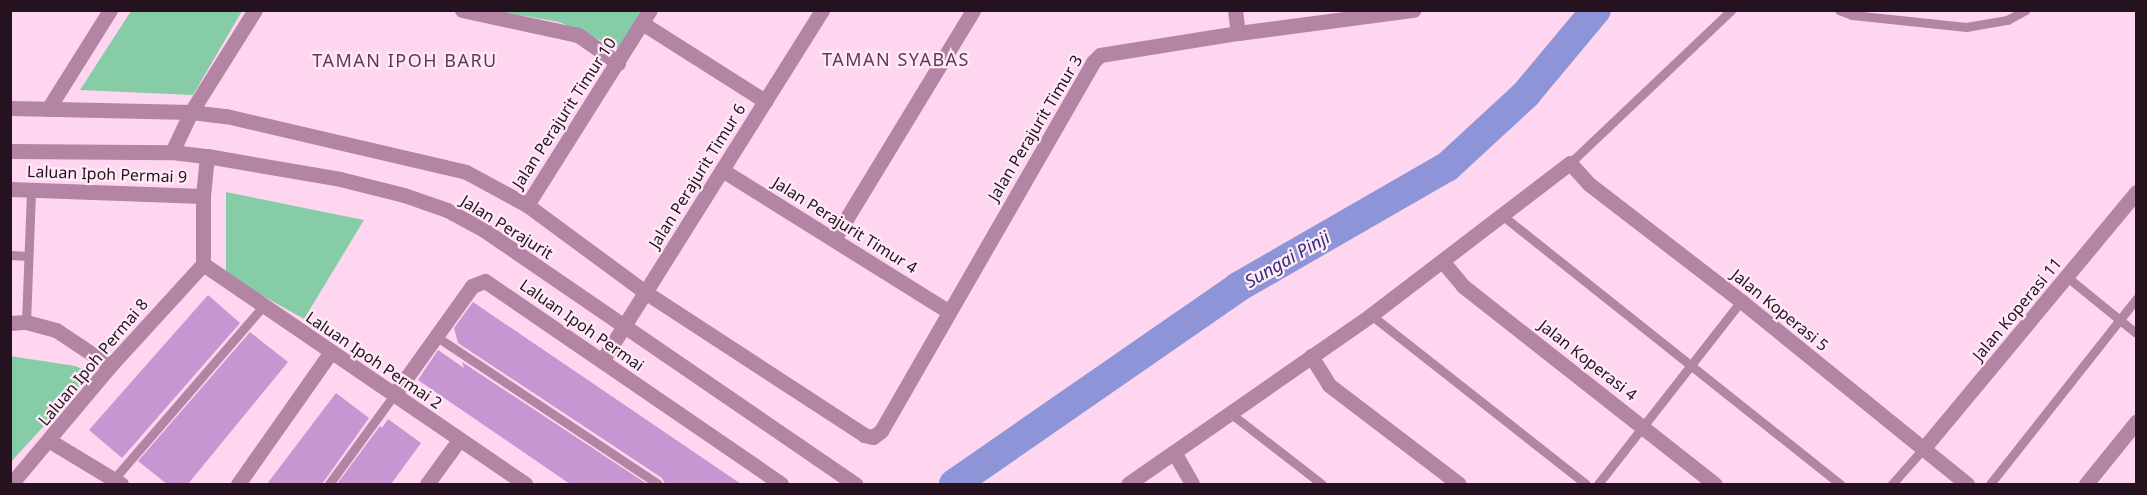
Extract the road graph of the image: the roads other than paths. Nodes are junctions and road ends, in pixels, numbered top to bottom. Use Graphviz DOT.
graph roads {
  1 [pos="110,10"];
  2 [pos="255,10"];
  3 [pos="462,10"];
  4 [pos="822,10"];
  5 [pos="973,10"];
  6 [pos="1234,10"];
  7 [pos="1413,10"];
  8 [pos="1731,10"];
  9 [pos="1839,10"];
  10 [pos="2026,10"];
  11 [pos="646,17"];
  12 [pos="1238,33"];
  13 [pos="618,63"];
  14 [pos="765,101"];
  15 [pos="10,108"];
  16 [pos="48,109"];
  17 [pos="190,111"];
  18 [pos="10,151"];
  19 [pos="172,152"];
  20 [pos="207,156"];
  21 [pos="1570,163"];
  22 [pos="722,170"];
  23 [pos="10,189"];
  24 [pos="30,189"];
  25 [pos="2136,192"];
  26 [pos="203,196"];
  27 [pos="527,205"];
  28 [pos="1503,216"];
  29 [pos="834,239"];
  30 [pos="10,255"];
  31 [pos="28,256"];
  32 [pos="1443,262"];
  33 [pos="202,264"];
  34 [pos="2067,277"];
  35 [pos="645,292"];
  36 [pos="2136,299"];
  37 [pos="1741,301"];
  38 [pos="263,306"];
  39 [pos="948,311"];
  40 [pos="1371,315"];
  41 [pos="2120,320"];
  42 [pos="26,322"];
  43 [pos="10,323"];
  44 [pos="624,327"];
  45 [pos="2136,333"];
  46 [pos="437,336"];
  47 [pos="330,353"];
  48 [pos="1311,356"];
  49 [pos="602,361"];
  50 [pos="110,366"];
  51 [pos="1691,366"];
  52 [pos="394,395"];
  53 [pos="1230,413"];
  54 [pos="2136,422"];
  55 [pos="1643,426"];
  56 [pos="459,440"];
  57 [pos="50,441"];
  58 [pos="1923,449"];
  59 [pos="1175,454"];
  60 [pos="117,482"];
  61 [pos="11,484"];
  62 [pos="238,484"];
  63 [pos="329,484"];
  64 [pos="427,484"];
  65 [pos="525,484"];
  66 [pos="658,484"];
  67 [pos="781,484"];
  68 [pos="855,484"];
  69 [pos="1128,484"];
  70 [pos="1192,484"];
  71 [pos="1322,484"];
  72 [pos="1459,484"];
  73 [pos="1586,484"];
  74 [pos="1598,484"];
  75 [pos="1715,484"];
  76 [pos="1839,484"];
  77 [pos="1892,484"];
  78 [pos="1967,484"];
  79 [pos="1990,484"];
  80 [pos="2086,484"];
  1 -- 16 [label="street"];
  2 -- 17 [label="street"];
  3 -- 13 [label="street"];
  4 -- 14 [label="street, Jalan Perajurit Timur 6"];
  5 -- 29 [label="street"];
  6 -- 12 [label="street"];
  7 -- 12 [label="street, Jalan Perajurit Timur 3"];
  8 -- 21 [label="lane"];
  9 -- 10 [label="lane"];
  11 -- 13 [label="street, Jalan Perajurit Timur 10"];
  11 -- 14 [label="street"];
  12 -- 39 [label="street, Jalan Perajurit Timur 3"];
  13 -- 27 [label="street, Jalan Perajurit Timur 10"];
  14 -- 22 [label="street, Jalan Perajurit Timur 6"];
  15 -- 16 [label="street"];
  16 -- 17 [label="street"];
  17 -- 19 [label="street"];
  17 -- 27 [label="street"];
  18 -- 19 [label="street, Jalan Perajurit"];
  19 -- 20 [label="street, Jalan Perajurit"];
  20 -- 26 [label="street"];
  20 -- 44 [label="street, Jalan Perajurit"];
  21 -- 28 [label="street"];
  21 -- 37 [label="street, Jalan Koperasi 5"];
  22 -- 29 [label="street, Jalan Perajurit Timur 4"];
  22 -- 35 [label="street, Jalan Perajurit Timur 6"];
  23 -- 24 [label="street, Laluan Ipoh Permai 9"];
  24 -- 26 [label="street, Laluan Ipoh Permai 9"];
  24 -- 31 [label="lane"];
  25 -- 34 [label="street, Jalan Koperasi 11"];
  26 -- 33 [label="street"];
  27 -- 35 [label="street"];
  28 -- 32 [label="street"];
  28 -- 51 [label="lane"];
  29 -- 39 [label="street, Jalan Perajurit Timur 4"];
  30 -- 31 [label="lane"];
  31 -- 42 [label="lane"];
  32 -- 40 [label="street"];
  32 -- 55 [label="street, Jalan Koperasi 4"];
  33 -- 38 [label="street, Laluan Ipoh Permai 2"];
  33 -- 50 [label="street, Laluan Ipoh Permai 8"];
  34 -- 41 [label="lane"];
  34 -- 58 [label="street, Jalan Koperasi 11"];
  35 -- 39 [label="street, Jalan Perajurit Timur 3"];
  35 -- 44 [label="street, Jalan Perajurit Timur 6"];
  36 -- 41 [label="lane"];
  37 -- 51 [label="lane"];
  37 -- 58 [label="street, Jalan Koperasi 5"];
  38 -- 47 [label="street, Laluan Ipoh Permai 2"];
  38 -- 60 [label="lane"];
  40 -- 48 [label="street"];
  40 -- 73 [label="lane"];
  41 -- 45 [label="lane"];
  41 -- 79 [label="lane"];
  42 -- 43 [label="street"];
  42 -- 50 [label="street"];
  44 -- 49 [label="street, Jalan Perajurit Timur 6"];
  44 -- 68 [label="street, Jalan Perajurit"];
  46 -- 49 [label="street, Laluan Ipoh Permai"];
  46 -- 52 [label="street, Laluan Ipoh Permai"];
  46 -- 66 [label="lane"];
  47 -- 52 [label="street, Laluan Ipoh Permai 2"];
  47 -- 62 [label="street"];
  48 -- 53 [label="street"];
  48 -- 72 [label="street"];
  49 -- 67 [label="street, Laluan Ipoh Permai"];
  50 -- 57 [label="street, Laluan Ipoh Permai 8"];
  51 -- 55 [label="lane"];
  51 -- 76 [label="lane"];
  52 -- 56 [label="street, Laluan Ipoh Permai 2"];
  52 -- 63 [label="lane"];
  53 -- 59 [label="street"];
  53 -- 71 [label="lane"];
  54 -- 80 [label="street"];
  55 -- 74 [label="lane"];
  55 -- 75 [label="street, Jalan Koperasi 4"];
  56 -- 64 [label="street"];
  56 -- 65 [label="street, Laluan Ipoh Permai 2"];
  57 -- 60 [label="street"];
  57 -- 61 [label="street, Laluan Ipoh Permai 8"];
  58 -- 77 [label="lane"];
  58 -- 78 [label="street, Jalan Koperasi 5"];
  59 -- 69 [label="street"];
  59 -- 70 [label="street"];
}
